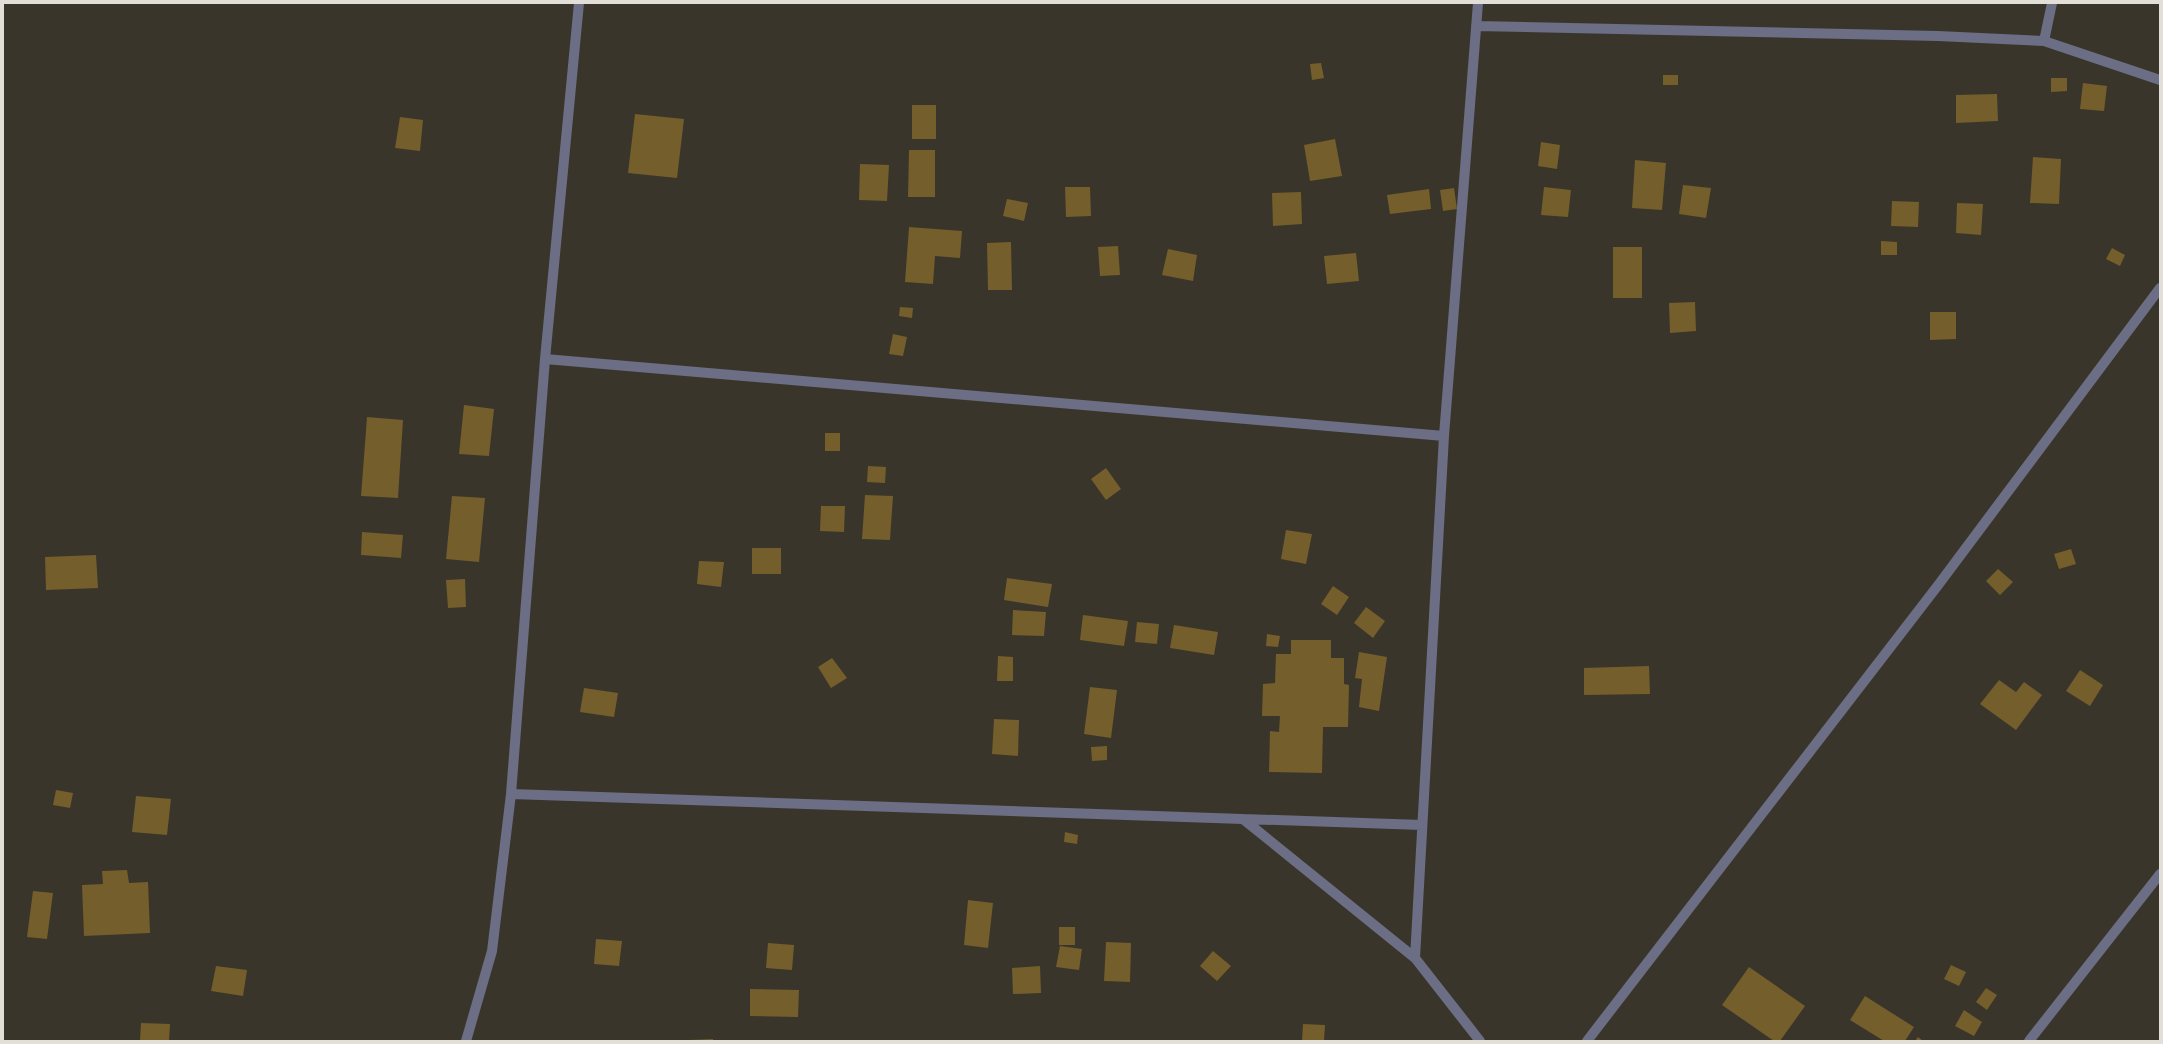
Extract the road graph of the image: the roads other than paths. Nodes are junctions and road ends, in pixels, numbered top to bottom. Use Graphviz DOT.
graph roads {
  1 [pos="579,3"];
  2 [pos="1478,3"];
  3 [pos="2052,3"];
  4 [pos="1476,26"];
  5 [pos="2044,41"];
  6 [pos="2160,80"];
  7 [pos="2160,288"];
  8 [pos="545,359"];
  9 [pos="1444,436"];
  10 [pos="511,794"];
  11 [pos="1244,819"];
  12 [pos="1422,825"];
  13 [pos="2160,874"];
  14 [pos="1415,958"];
  15 [pos="466,1041"];
  16 [pos="1480,1041"];
  17 [pos="1588,1041"];
  18 [pos="2029,1041"];
  1 -- 8 [label="street"];
  2 -- 4 [label="street"];
  3 -- 5 [label="street"];
  4 -- 5 [label="street"];
  4 -- 9 [label="street"];
  5 -- 6 [label="street"];
  7 -- 17 [label="street"];
  8 -- 9 [label="street"];
  8 -- 10 [label="street"];
  9 -- 12 [label="street"];
  10 -- 11 [label="street"];
  10 -- 15 [label="street"];
  11 -- 12 [label="street"];
  11 -- 14 [label="street"];
  12 -- 14 [label="street"];
  13 -- 18 [label="street"];
  14 -- 16 [label="street"];
}
